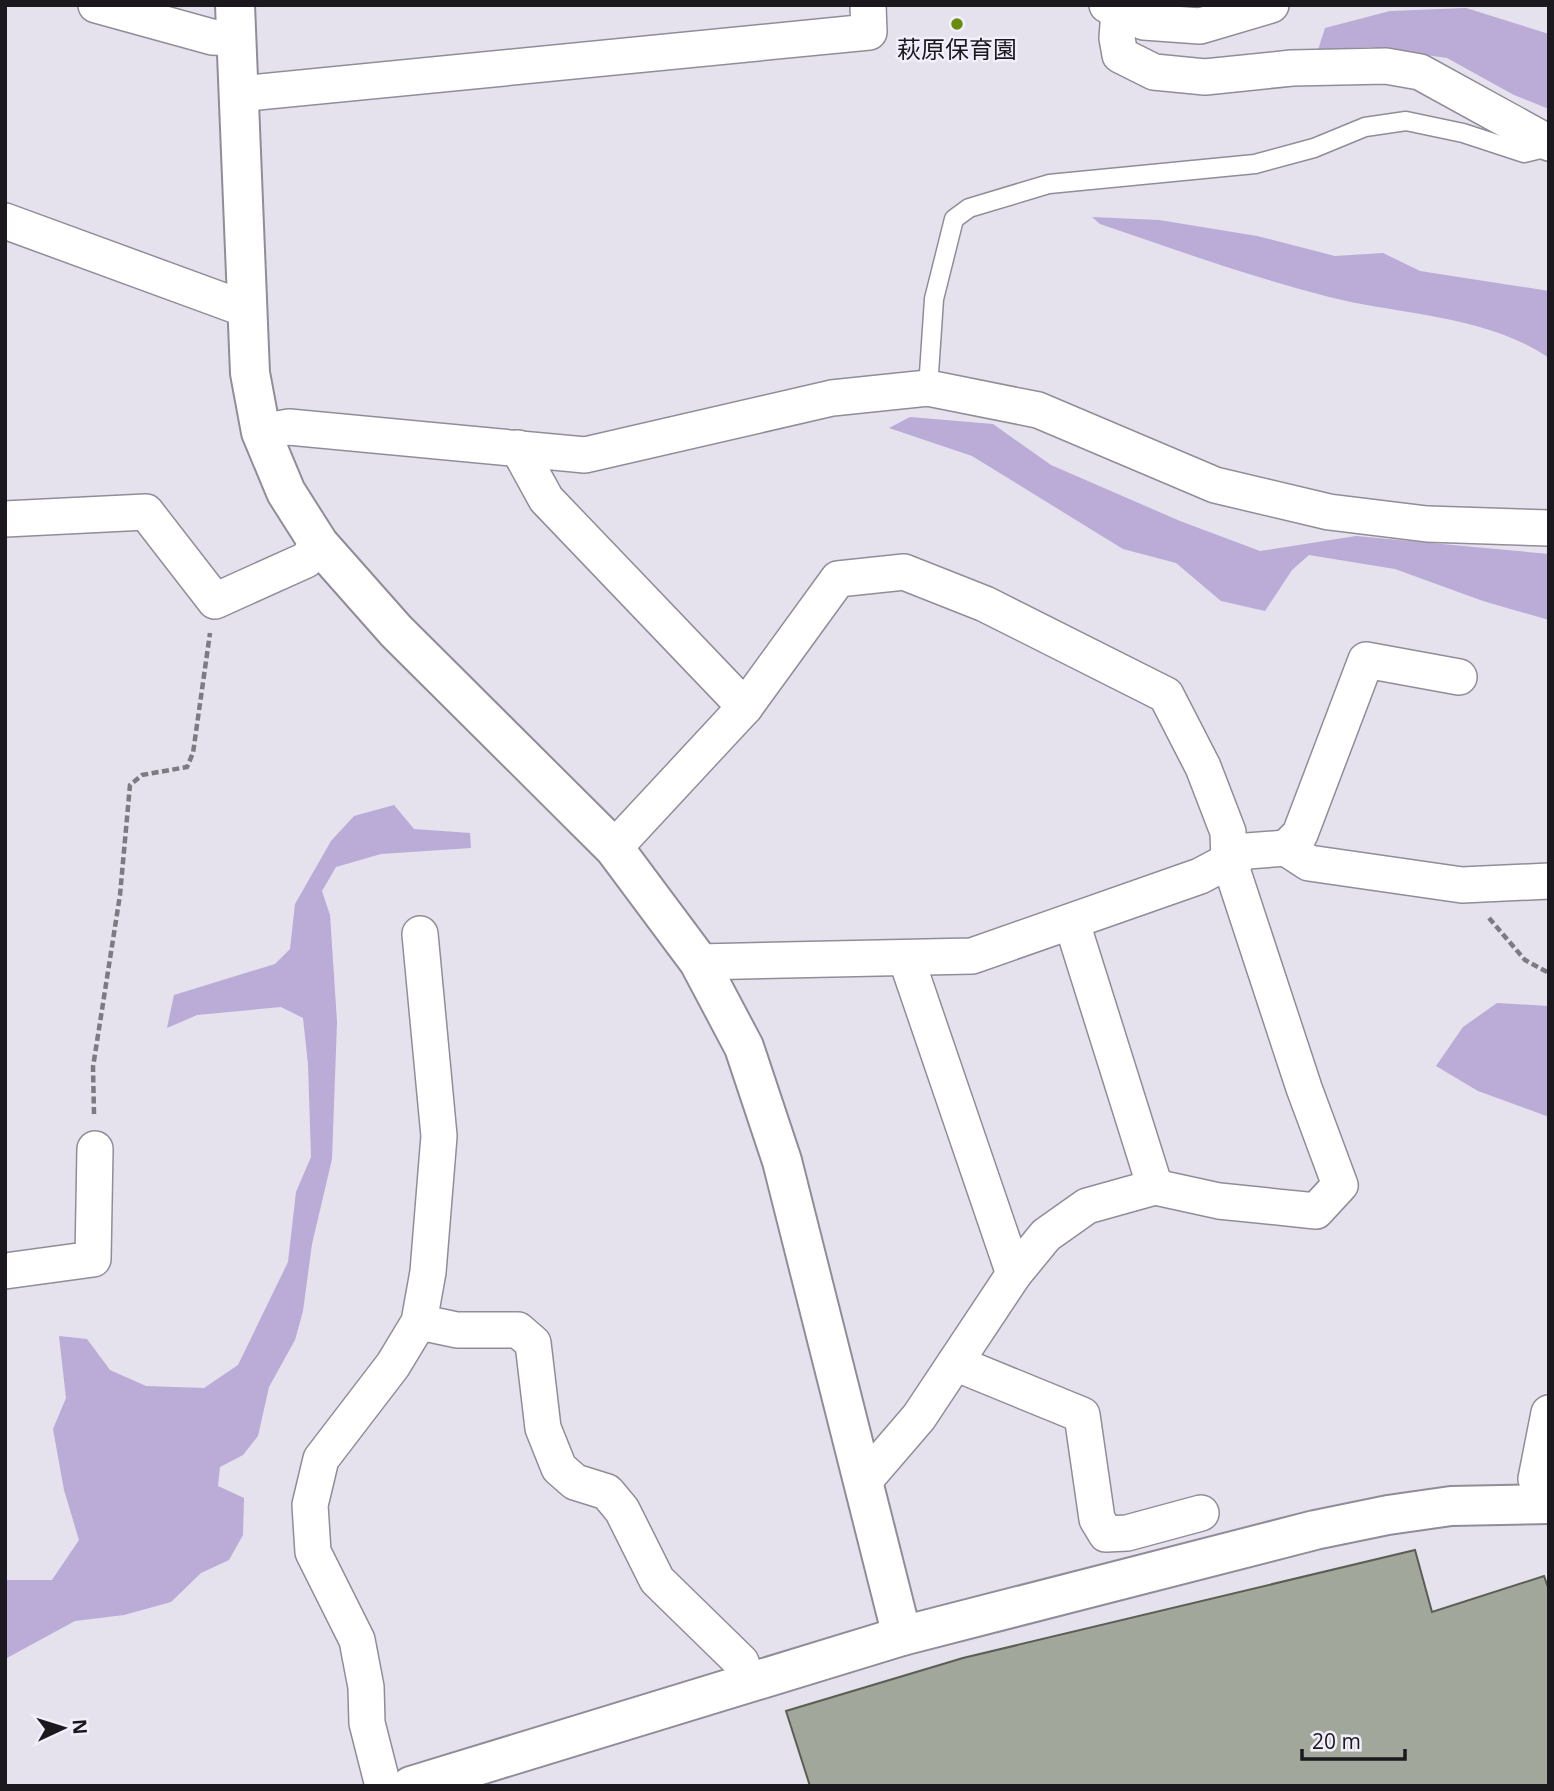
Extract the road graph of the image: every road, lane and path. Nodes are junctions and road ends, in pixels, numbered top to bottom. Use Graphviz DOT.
graph roads {
  1 [pos="96,5"];
  2 [pos="868,5"];
  3 [pos="1271,5"];
  4 [pos="1113,8"];
  5 [pos="235,22"];
  6 [pos="239,94"];
  7 [pos="1549,145"];
  8 [pos="5,221"];
  9 [pos="248,310"];
  10 [pos="928,388"];
  11 [pos="261,432"];
  12 [pos="519,448"];
  13 [pos="5,519"];
  14 [pos="1549,528"];
  15 [pos="319,544"];
  16 [pos="215,601"];
  17 [pos="1459,677"];
  18 [pos="745,707"];
  19 [pos="614,848"];
  20 [pos="1286,848"];
  21 [pos="1229,860"];
  22 [pos="1549,881"];
  23 [pos="1462,885"];
  24 [pos="1072,923"];
  25 [pos="420,934"];
  26 [pos="906,958"];
  27 [pos="699,962"];
  28 [pos="1549,973"];
  29 [pos="95,1149"];
  30 [pos="1155,1187"];
  31 [pos="5,1271"];
  32 [pos="1014,1274"];
  33 [pos="419,1322"];
  34 [pos="955,1363"];
  35 [pos="1549,1413"];
  36 [pos="864,1481"];
  37 [pos="1539,1488"];
  38 [pos="1201,1513"];
  39 [pos="902,1636"];
  40 [pos="748,1682"];
  41 [pos="383,1786"];
  42 [pos="411,1786"];
  1 -- 5 [label="street"];
  2 -- 6 [label="street"];
  3 -- 4 [label="street"];
  4 -- 7 [label="street"];
  5 -- 6 [label="street"];
  6 -- 9 [label="street"];
  7 -- 10 [label="lane"];
  8 -- 9 [label="street"];
  9 -- 11 [label="street"];
  10 -- 12 [label="street"];
  10 -- 14 [label="street"];
  11 -- 12 [label="street"];
  11 -- 15 [label="street"];
  12 -- 18 [label="street"];
  13 -- 16 [label="street"];
  15 -- 16 [label="street"];
  15 -- 19 [label="street"];
  16 -- 29 [label="path"];
  17 -- 20 [label="street"];
  18 -- 19 [label="street"];
  18 -- 21 [label="street"];
  19 -- 27 [label="street"];
  20 -- 21 [label="street"];
  20 -- 23 [label="street"];
  21 -- 24 [label="street"];
  21 -- 30 [label="street"];
  22 -- 23 [label="street"];
  23 -- 28 [label="path"];
  24 -- 26 [label="street"];
  24 -- 30 [label="street"];
  25 -- 33 [label="street"];
  26 -- 27 [label="street"];
  26 -- 32 [label="street"];
  27 -- 36 [label="street"];
  29 -- 31 [label="street"];
  30 -- 32 [label="street"];
  32 -- 34 [label="street"];
  33 -- 40 [label="street"];
  33 -- 41 [label="street"];
  34 -- 36 [label="street"];
  34 -- 38 [label="street"];
  35 -- 37 [label="street"];
  36 -- 39 [label="street"];
  37 -- 39 [label="street"];
  39 -- 40 [label="street"];
  40 -- 42 [label="street"];
}
